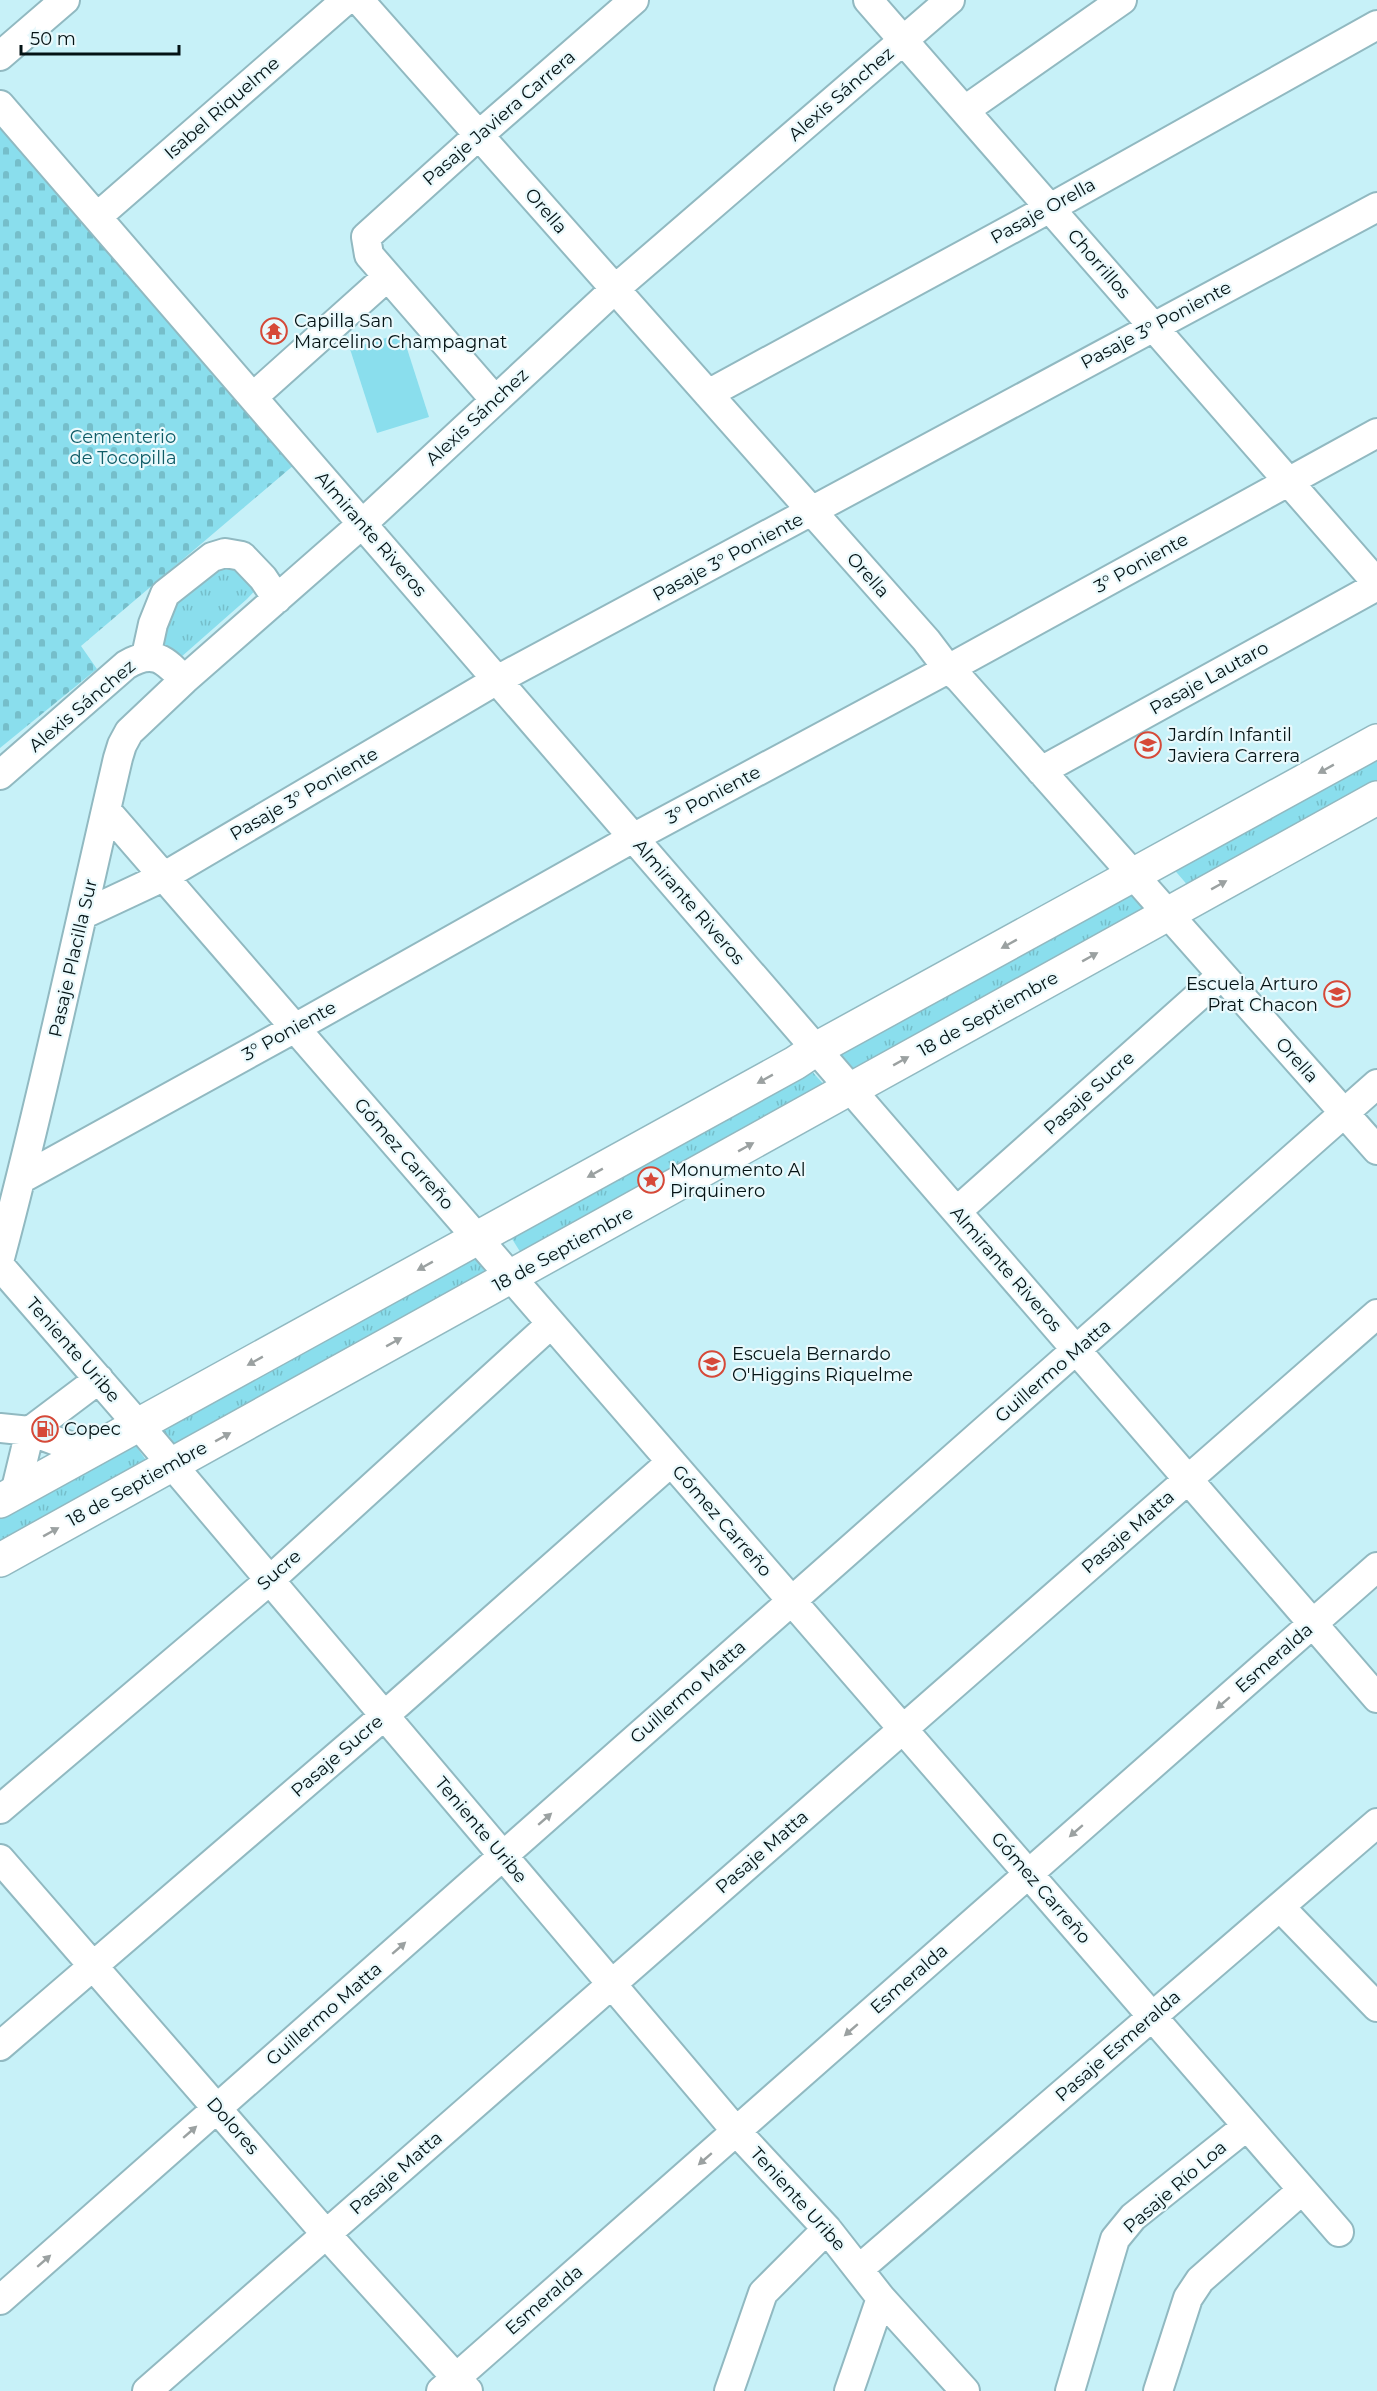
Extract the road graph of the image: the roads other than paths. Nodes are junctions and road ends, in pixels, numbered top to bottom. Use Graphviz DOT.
graph roads {
  1 [pos="65,0"];
  2 [pos="346,0"];
  3 [pos="359,0"];
  4 [pos="634,0"];
  5 [pos="868,0"];
  6 [pos="950,0"];
  7 [pos="1122,0"];
  8 [pos="1377,25"];
  9 [pos="904,40"];
  10 [pos="0,56"];
  11 [pos="0,105"];
  12 [pos="965,111"];
  13 [pos="479,135"];
  14 [pos="1377,207"];
  15 [pos="1050,208"];
  16 [pos="97,217"];
  17 [pos="387,277"];
  18 [pos="615,290"];
  19 [pos="1153,326"];
  20 [pos="708,394"];
  21 [pos="253,397"];
  22 [pos="495,400"];
  23 [pos="1377,433"];
  24 [pos="1288,482"];
  25 [pos="812,512"];
  26 [pos="362,524"];
  27 [pos="1377,584"];
  28 [pos="277,598"];
  29 [pos="146,656"];
  30 [pos="948,669"];
  31 [pos="184,680"];
  32 [pos="497,680"];
  33 [pos="1377,741"];
  34 [pos="1041,771"];
  35 [pos="0,775"];
  36 [pos="1377,798"];
  37 [pos="106,810"];
  38 [pos="633,837"];
  39 [pos="1134,876"];
  40 [pos="163,877"];
  41 [pos="84,914"];
  42 [pos="1168,914"];
  43 [pos="1222,975"];
  44 [pos="295,1028"];
  45 [pos="816,1049"];
  46 [pos="1377,1084"];
  47 [pos="850,1088"];
  48 [pos="1344,1113"];
  49 [pos="1377,1150"];
  50 [pos="21,1179"];
  51 [pos="957,1212"];
  52 [pos="477,1238"];
  53 [pos="0,1258"];
  54 [pos="0,1266"];
  55 [pos="511,1277"];
  56 [pos="1377,1314"];
  57 [pos="551,1324"];
  58 [pos="1076,1350"];
  59 [pos="99,1379"];
  60 [pos="138,1425"];
  61 [pos="0,1428"];
  62 [pos="30,1431"];
  63 [pos="88,1453"];
  64 [pos="671,1462"];
  65 [pos="171,1464"];
  66 [pos="1188,1479"];
  67 [pos="8,1497"];
  68 [pos="0,1560"];
  69 [pos="1377,1567"];
  70 [pos="270,1580"];
  71 [pos="792,1601"];
  72 [pos="1312,1623"];
  73 [pos="1377,1698"];
  74 [pos="385,1715"];
  75 [pos="903,1729"];
  76 [pos="0,1809"];
  77 [pos="1377,1823"];
  78 [pos="503,1856"];
  79 [pos="0,1859"];
  80 [pos="1028,1874"];
  81 [pos="1280,1907"];
  82 [pos="93,1965"];
  83 [pos="612,1984"];
  84 [pos="1377,2007"];
  85 [pos="1152,2017"];
  86 [pos="0,2046"];
  87 [pos="217,2108"];
  88 [pos="1246,2126"];
  89 [pos="736,2131"];
  90 [pos="1302,2190"];
  91 [pos="827,2229"];
  92 [pos="1339,2232"];
  93 [pos="326,2234"];
  94 [pos="859,2268"];
  95 [pos="881,2298"];
  96 [pos="0,2300"];
  97 [pos="455,2386"];
  98 [pos="147,2391"];
  99 [pos="729,2391"];
  100 [pos="849,2391"];
  101 [pos="965,2391"];
  102 [pos="1070,2391"];
  103 [pos="1158,2391"];
  1 -- 10 [label="street"];
  2 -- 16 [label="street, Isabel Riquelme"];
  3 -- 13 [label="street, Orella"];
  4 -- 13 [label="street, Pasaje Javiera Carrera"];
  5 -- 9 [label="street, Chorrillos"];
  6 -- 9 [label="street, Alexis Sánchez"];
  7 -- 12 [label="street"];
  8 -- 15 [label="street, Pasaje Orella"];
  9 -- 12 [label="street, Chorrillos"];
  9 -- 18 [label="street, Alexis Sánchez"];
  11 -- 16 [label="street, Almirante Riveros"];
  12 -- 15 [label="street, Chorrillos"];
  13 -- 17 [label="street, Pasaje Javiera Carrera"];
  13 -- 18 [label="street, Orella"];
  14 -- 19 [label="street, Pasaje 3° Poniente"];
  15 -- 19 [label="street, Chorrillos"];
  15 -- 20 [label="street, Pasaje Orella"];
  16 -- 21 [label="street, Almirante Riveros"];
  17 -- 21 [label="street"];
  17 -- 22 [label="street"];
  18 -- 20 [label="street, Orella"];
  18 -- 22 [label="street, Alexis Sánchez"];
  19 -- 24 [label="street, Chorrillos"];
  19 -- 25 [label="street, Pasaje 3° Poniente"];
  20 -- 25 [label="street, Orella"];
  21 -- 26 [label="street, Almirante Riveros"];
  22 -- 26 [label="street, Alexis Sánchez"];
  23 -- 24 [label="street, 3° Poniente"];
  24 -- 27 [label="street, Chorrillos"];
  24 -- 30 [label="street, 3° Poniente"];
  25 -- 30 [label="street, Orella"];
  25 -- 32 [label="street, Pasaje 3° Poniente"];
  26 -- 28 [label="street, Alexis Sánchez"];
  26 -- 32 [label="street, Almirante Riveros"];
  27 -- 34 [label="street, Pasaje Lautaro"];
  28 -- 29 [label="street"];
  28 -- 31 [label="street, Alexis Sánchez"];
  29 -- 31 [label="street, Alexis Sánchez"];
  29 -- 35 [label="street, Alexis Sánchez"];
  30 -- 34 [label="street, Orella"];
  30 -- 38 [label="street, 3° Poniente"];
  31 -- 37 [label="street, Pasaje Placilla Sur"];
  32 -- 38 [label="street, Almirante Riveros"];
  32 -- 40 [label="street, Pasaje 3° Poniente"];
  33 -- 39 [label="main road, one-way"];
  34 -- 39 [label="street, Orella"];
  42 -- 36 [label="main road, 18 de Septiembre, one-way"];
  37 -- 40 [label="street, Gómez Carreño"];
  37 -- 41 [label="street, Pasaje Placilla Sur"];
  38 -- 44 [label="street, 3° Poniente"];
  38 -- 45 [label="street, Almirante Riveros"];
  39 -- 42 [label="street, Orella"];
  39 -- 45 [label="main road, one-way"];
  40 -- 41 [label="street, Pasaje 3° Poniente"];
  40 -- 44 [label="street, Gómez Carreño"];
  41 -- 50 [label="street, Pasaje Placilla Sur"];
  42 -- 43 [label="street, Orella"];
  47 -- 42 [label="main road, 18 de Septiembre, one-way"];
  43 -- 48 [label="street, Orella"];
  43 -- 51 [label="street, Pasaje Sucre"];
  44 -- 50 [label="street, 3° Poniente"];
  44 -- 52 [label="street, Gómez Carreño"];
  45 -- 47 [label="street, Almirante Riveros"];
  45 -- 52 [label="main road, one-way"];
  46 -- 48 [label="street, Guillermo Matta"];
  47 -- 51 [label="street, Almirante Riveros"];
  55 -- 47 [label="main road, 18 de Septiembre, one-way"];
  48 -- 49 [label="street, Orella"];
  48 -- 58 [label="street, Guillermo Matta"];
  50 -- 53 [label="street, Pasaje Placilla Sur"];
  51 -- 58 [label="street, Almirante Riveros"];
  52 -- 55 [label="street, Gómez Carreño"];
  52 -- 60 [label="main road, one-way"];
  54 -- 59 [label="street, Teniente Uribe"];
  55 -- 57 [label="street, Gómez Carreño"];
  65 -- 55 [label="main road, 18 de Septiembre, one-way"];
  56 -- 66 [label="street, Pasaje Matta"];
  57 -- 64 [label="street, Gómez Carreño"];
  57 -- 70 [label="street, Sucre"];
  58 -- 66 [label="street, Almirante Riveros"];
  58 -- 71 [label="street, Guillermo Matta"];
  59 -- 60 [label="street, Teniente Uribe"];
  59 -- 62 [label="street"];
  60 -- 63 [label="main road"];
  60 -- 65 [label="street, Teniente Uribe"];
  61 -- 62 [label="street"];
  62 -- 63 [label="street"];
  62 -- 67 [label="street"];
  63 -- 67 [label="main road"];
  64 -- 71 [label="street, Gómez Carreño"];
  64 -- 74 [label="street, Pasaje Sucre"];
  68 -- 65 [label="main road, 18 de Septiembre, one-way"];
  65 -- 70 [label="street, Teniente Uribe"];
  66 -- 72 [label="street, Almirante Riveros"];
  66 -- 75 [label="street, Pasaje Matta"];
  69 -- 72 [label="street, Esmeralda"];
  70 -- 74 [label="street, Teniente Uribe"];
  70 -- 76 [label="street, Sucre"];
  71 -- 75 [label="street, Gómez Carreño"];
  78 -- 71 [label="street, Guillermo Matta, one-way"];
  72 -- 73 [label="street, Almirante Riveros"];
  72 -- 80 [label="street, Esmeralda, one-way"];
  74 -- 78 [label="street, Teniente Uribe"];
  74 -- 82 [label="street, Pasaje Sucre"];
  75 -- 80 [label="street, Gómez Carreño"];
  75 -- 83 [label="street, Pasaje Matta"];
  77 -- 81 [label="street, Pasaje Esmeralda"];
  78 -- 83 [label="street, Teniente Uribe"];
  87 -- 78 [label="street, Guillermo Matta, one-way"];
  79 -- 82 [label="street, Dolores"];
  80 -- 85 [label="street, Gómez Carreño"];
  80 -- 89 [label="street, Esmeralda, one-way"];
  81 -- 84 [label="street"];
  81 -- 85 [label="street, Pasaje Esmeralda"];
  82 -- 86 [label="street, Pasaje Sucre"];
  82 -- 87 [label="street, Dolores"];
  83 -- 89 [label="street, Teniente Uribe"];
  83 -- 93 [label="street, Pasaje Matta"];
  85 -- 88 [label="street, Gómez Carreño"];
  85 -- 94 [label="street, Pasaje Esmeralda"];
  87 -- 93 [label="street, Dolores"];
  96 -- 87 [label="street, Guillermo Matta, one-way"];
  88 -- 90 [label="street, Gómez Carreño"];
  88 -- 102 [label="street, Pasaje Río Loa"];
  89 -- 91 [label="street, Teniente Uribe"];
  89 -- 97 [label="street, Esmeralda, one-way"];
  90 -- 92 [label="street, Gómez Carreño"];
  90 -- 103 [label="street"];
  91 -- 94 [label="street, Teniente Uribe"];
  91 -- 99 [label="street"];
  93 -- 97 [label="street, Dolores"];
  93 -- 98 [label="street, Pasaje Matta"];
  94 -- 95 [label="street, Teniente Uribe"];
  95 -- 100 [label="street"];
  95 -- 101 [label="street, Teniente Uribe"];
}
